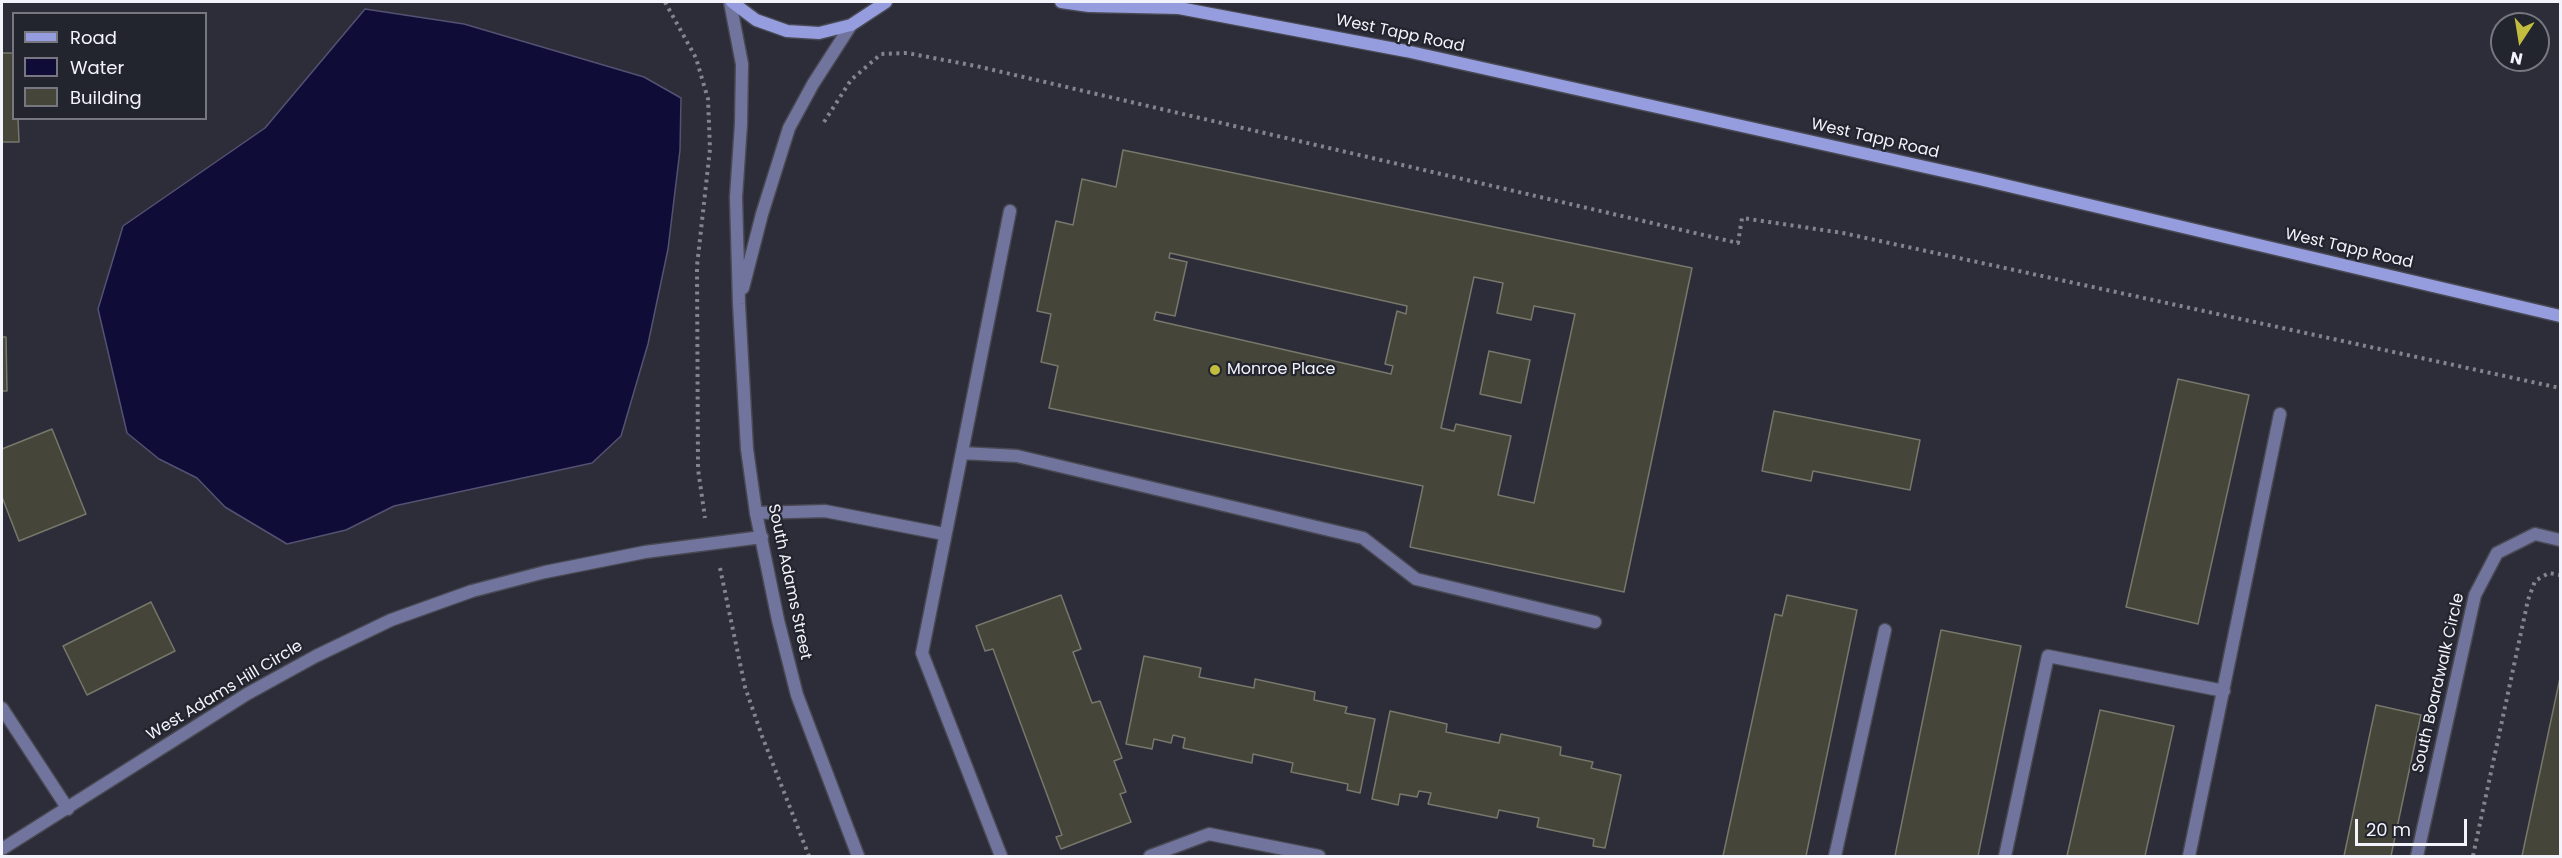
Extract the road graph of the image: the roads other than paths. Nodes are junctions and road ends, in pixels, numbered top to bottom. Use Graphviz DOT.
graph roads {
  1 [pos="731,2"];
  2 [pos="886,2"];
  3 [pos="1060,2"];
  4 [pos="1163,2"];
  5 [pos="1179,8"];
  6 [pos="851,25"];
  7 [pos="1010,211"];
  8 [pos="738,304"];
  9 [pos="2560,316"];
  10 [pos="2280,414"];
  11 [pos="962,453"];
  12 [pos="756,513"];
  13 [pos="944,534"];
  14 [pos="762,537"];
  15 [pos="2560,540"];
  16 [pos="1595,622"];
  17 [pos="1884,630"];
  18 [pos="2224,691"];
  19 [pos="2,708"];
  20 [pos="68,809"];
  21 [pos="2,849"];
  22 [pos="858,856"];
  23 [pos="1000,856"];
  24 [pos="1150,856"];
  25 [pos="1319,856"];
  26 [pos="1835,856"];
  27 [pos="2005,856"];
  28 [pos="2189,856"];
  29 [pos="2417,856"];
  1 -- 6 [label="main road"];
  1 -- 8 [label="street, South Adams Street"];
  2 -- 6 [label="main road"];
  3 -- 5 [label="main road, West Tapp Road"];
  4 -- 5 [label="main road, West Tapp Road"];
  5 -- 9 [label="main road, West Tapp Road"];
  6 -- 8 [label="street, South Adams Street"];
  7 -- 11 [label="street"];
  8 -- 12 [label="street, South Adams Street"];
  10 -- 18 [label="street"];
  11 -- 13 [label="street"];
  11 -- 16 [label="street"];
  12 -- 13 [label="street"];
  12 -- 14 [label="street, South Adams Street"];
  13 -- 23 [label="street"];
  14 -- 20 [label="street, West Adams Hill Circle"];
  14 -- 22 [label="street, South Adams Street"];
  15 -- 29 [label="street, South Boardwalk Circle"];
  17 -- 26 [label="street"];
  18 -- 27 [label="street"];
  18 -- 28 [label="street"];
  19 -- 20 [label="street"];
  20 -- 21 [label="street, West Adams Hill Circle"];
  24 -- 25 [label="street"];
}
